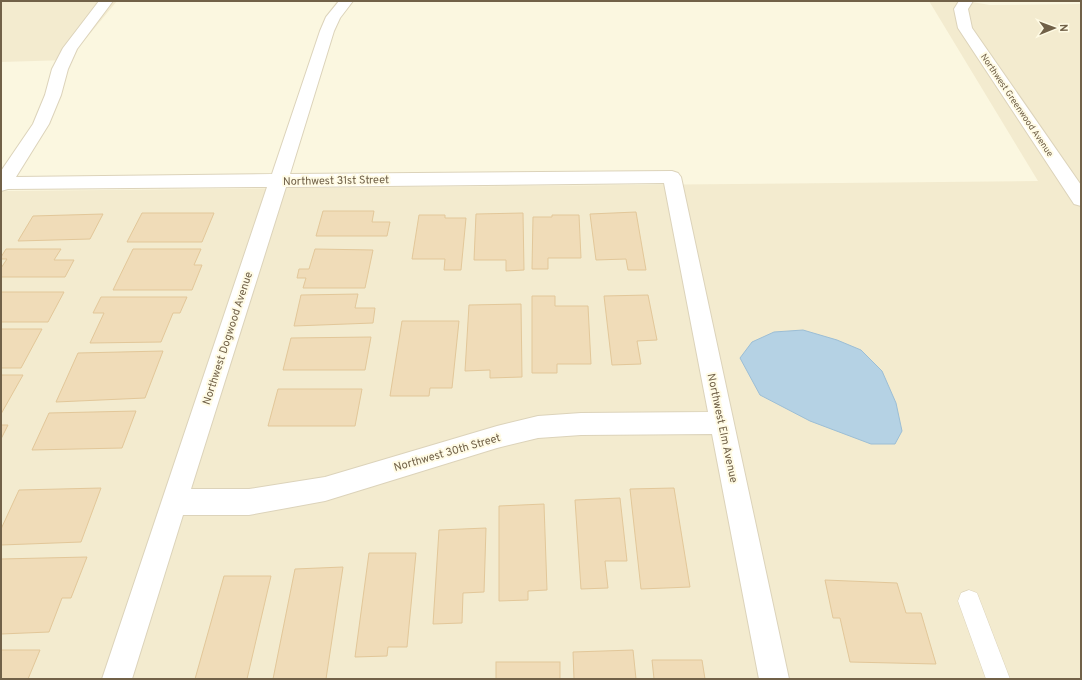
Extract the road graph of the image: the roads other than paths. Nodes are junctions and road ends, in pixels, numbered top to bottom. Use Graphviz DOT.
graph roads {
  1 [pos="106,1"];
  2 [pos="346,1"];
  3 [pos="963,5"];
  4 [pos="672,177"];
  5 [pos="278,181"];
  6 [pos="2,184"];
  7 [pos="1081,199"];
  8 [pos="722,423"];
  9 [pos="174,502"];
  10 [pos="969,601"];
  11 [pos="117,679"];
  12 [pos="774,679"];
  13 [pos="998,679"];
  1 -- 6 [label="street"];
  2 -- 5 [label="street, Northwest Dogwood Avenue"];
  3 -- 7 [label="street, Northwest Greenwood Avenue"];
  4 -- 5 [label="street, Northwest 31st Street"];
  4 -- 8 [label="street, Northwest Elm Avenue"];
  5 -- 6 [label="street, Northwest 31st Street"];
  5 -- 9 [label="street, Northwest Dogwood Avenue"];
  8 -- 9 [label="street, Northwest 30th Street"];
  8 -- 12 [label="street, Northwest Elm Avenue"];
  9 -- 11 [label="street, Northwest Dogwood Avenue"];
  10 -- 13 [label="lane"];
}
